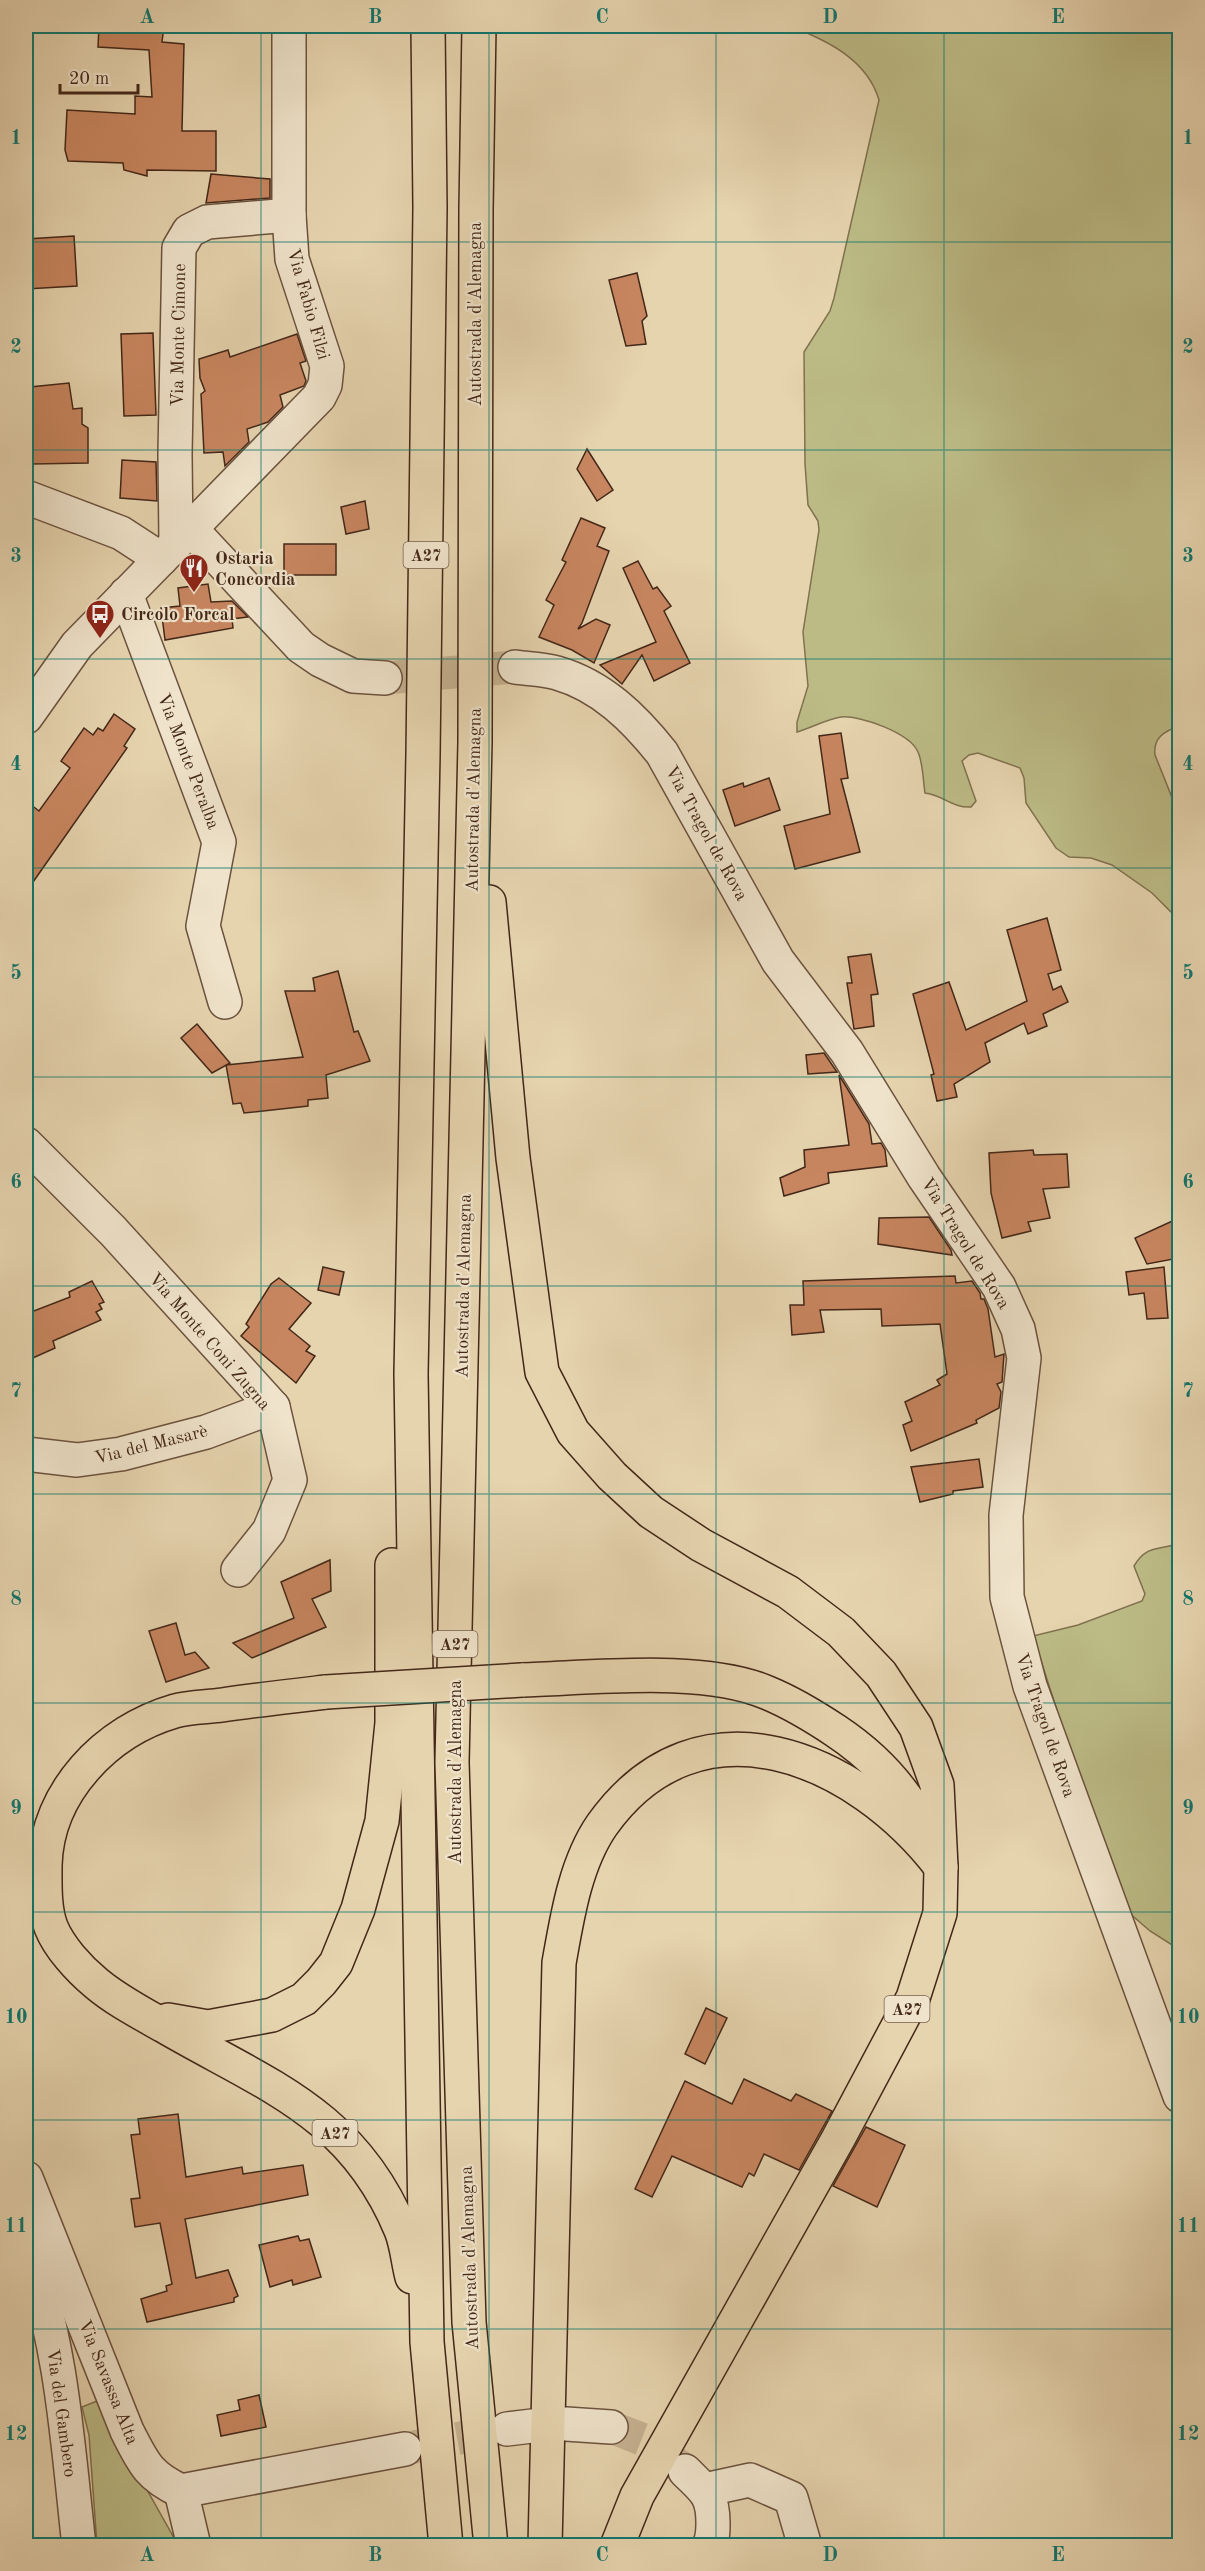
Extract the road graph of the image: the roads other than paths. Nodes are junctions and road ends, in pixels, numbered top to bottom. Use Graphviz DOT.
graph roads {
  1 [pos="289,26"];
  2 [pos="428,26"];
  3 [pos="479,26"];
  4 [pos="289,215"];
  5 [pos="26,498"];
  6 [pos="176,544"];
  7 [pos="126,594"];
  8 [pos="515,667"];
  9 [pos="385,678"];
  10 [pos="26,717"];
  11 [pos="475,742"];
  12 [pos="225,1002"];
  13 [pos="26,1144"];
  14 [pos="411,1374"];
  15 [pos="273,1407"];
  16 [pos="26,1454"];
  17 [pos="238,1570"];
  18 [pos="942,1867"];
  19 [pos="138,2011"];
  20 [pos="1179,2096"];
  21 [pos="26,2178"];
  22 [pos="26,2248"];
  23 [pos="427,2342"];
  24 [pos="566,2424"];
  25 [pos="611,2427"];
  26 [pos="405,2449"];
  27 [pos="181,2491"];
  28 [pos="79,2546"];
  29 [pos="194,2546"];
  30 [pos="446,2546"];
  31 [pos="491,2546"];
  32 [pos="544,2546"];
  33 [pos="617,2546"];
  34 [pos="709,2546"];
  35 [pos="805,2546"];
  1 -- 4 [label="street, Via Fabio Filzi"];
  2 -- 14 [label="highway, Autostrada d'Alemagna / A27"];
  3 -- 11 [label="highway, Autostrada d'Alemagna / A27"];
  4 -- 6 [label="street, Via Fabio Filzi"];
  4 -- 6 [label="street, Via Monte Cimone"];
  5 -- 6 [label="street"];
  6 -- 7 [label="street, Via Fabio Filzi"];
  6 -- 9 [label="street"];
  7 -- 10 [label="street, Via Fabio Filzi"];
  7 -- 12 [label="street, Via Monte Peralba"];
  8 -- 20 [label="street, Via Tragol de Rova"];
  11 -- 18 [label="highway, A27"];
  11 -- 31 [label="highway, Autostrada d'Alemagna / A27"];
  13 -- 15 [label="street, Via Monte Coni Zugna"];
  14 -- 19 [label="highway, A27"];
  14 -- 23 [label="highway, Autostrada d'Alemagna / A27"];
  15 -- 16 [label="street, Via del Masarè"];
  15 -- 17 [label="street, Via Monte Coni Zugna"];
  18 -- 19 [label="highway, A27, bridge"];
  18 -- 32 [label="highway"];
  18 -- 33 [label="highway, A27"];
  19 -- 23 [label="highway, A27"];
  21 -- 27 [label="street, Via Savassa Alta"];
  22 -- 28 [label="street, Via del Gambero"];
  23 -- 30 [label="highway, Autostrada d'Alemagna / A27"];
  24 -- 25 [label="street"];
  26 -- 27 [label="street"];
  27 -- 29 [label="street"];
  34 -- 35 [label="street"];
}
